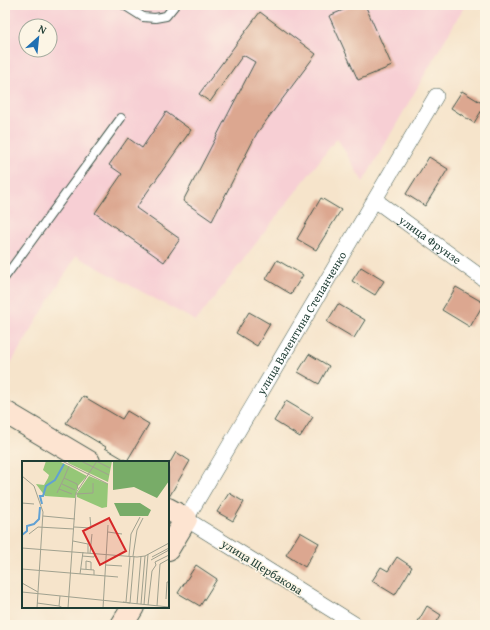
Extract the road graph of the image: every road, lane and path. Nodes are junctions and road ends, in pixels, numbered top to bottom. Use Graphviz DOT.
graph roads {
  1 [pos="124,5"];
  2 [pos="175,5"];
  3 [pos="436,96"];
  4 [pos="121,118"];
  5 [pos="375,200"];
  6 [pos="5,277"];
  7 [pos="485,280"];
  8 [pos="8,416"];
  9 [pos="87,461"];
  10 [pos="177,514"];
  11 [pos="169,545"];
  12 [pos="132,608"];
  13 [pos="122,625"];
  14 [pos="356,625"];
  1 -- 2 [label="lane"];
  3 -- 5 [label="street, улица Валентина Степанченко"];
  4 -- 6 [label="lane"];
  5 -- 7 [label="street, улица Фрунзе"];
  5 -- 10 [label="street, улица Валентина Степанченко"];
  8 -- 9 [label="street"];
  10 -- 11 [label="street, улица Валентина Степанченко"];
  10 -- 14 [label="street, улица Щербакова"];
  12 -- 13 [label="street"];
}
